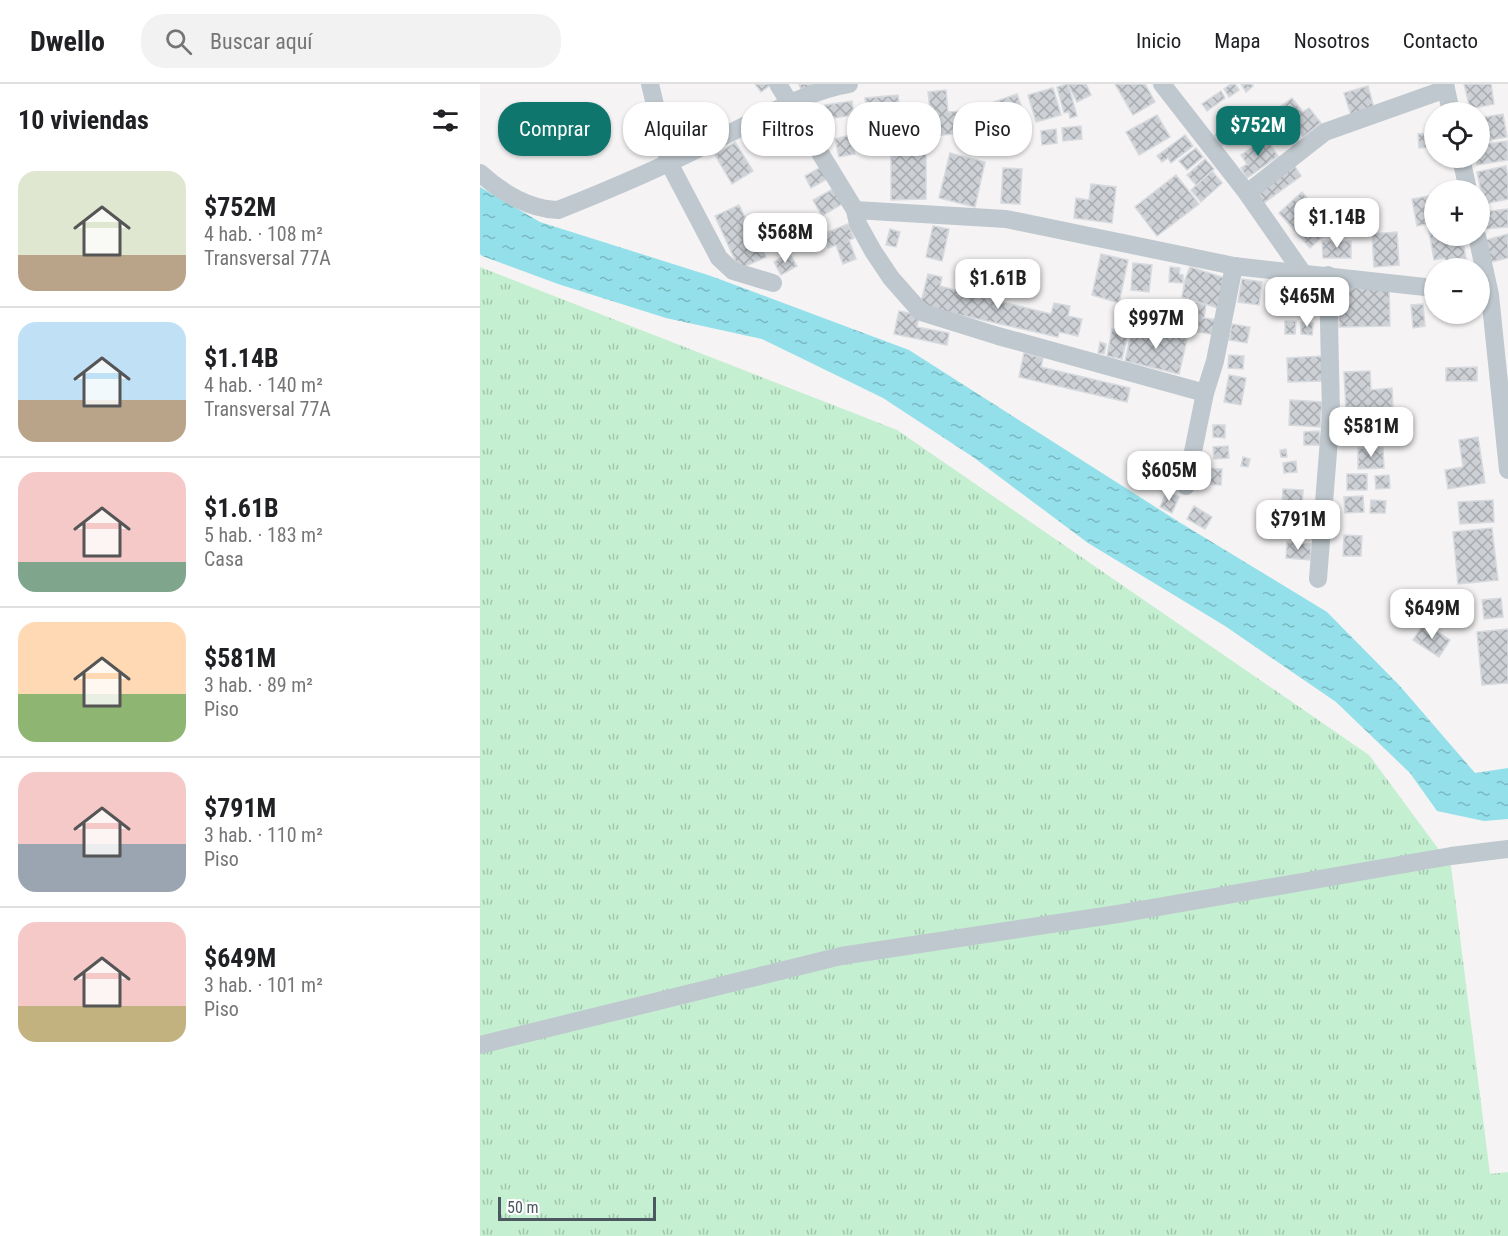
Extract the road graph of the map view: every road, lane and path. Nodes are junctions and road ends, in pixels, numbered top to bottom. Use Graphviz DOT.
graph roads {
  1 [pos="650,84"];
  2 [pos="778,84"];
  3 [pos="849,84"];
  4 [pos="1164,85"];
  5 [pos="1446,86"];
  6 [pos="788,102"];
  7 [pos="797,102"];
  8 [pos="1449,102"];
  9 [pos="741,128"];
  10 [pos="822,156"];
  11 [pos="669,163"];
  12 [pos="480,173"];
  13 [pos="1247,194"];
  14 [pos="855,210"];
  15 [pos="1480,246"];
  16 [pos="1234,266"];
  17 [pos="1302,272"];
  18 [pos="1328,275"];
  19 [pos="773,283"];
  20 [pos="1424,287"];
  21 [pos="1492,294"];
  22 [pos="1205,393"];
  23 [pos="1508,470"];
  24 [pos="1186,486"];
  25 [pos="1317,579"];
  26 [pos="1508,849"];
  27 [pos="480,1045"];
  1 -- 11 [label="street"];
  2 -- 6 [label="street"];
  3 -- 7 [label="street"];
  4 -- 13 [label="street"];
  5 -- 8 [label="street"];
  5 -- 13 [label="street"];
  9 -- 11 [label="street"];
  10 -- 14 [label="street"];
  11 -- 12 [label="street"];
  11 -- 19 [label="street"];
  13 -- 17 [label="street"];
  14 -- 16 [label="street"];
  14 -- 22 [label="street"];
  15 -- 21 [label="street"];
  16 -- 17 [label="street"];
  16 -- 22 [label="street"];
  17 -- 18 [label="street"];
  18 -- 20 [label="street"];
  18 -- 25 [label="street"];
  21 -- 23 [label="street"];
  22 -- 24 [label="street"];
  26 -- 27 [label="street"];
}
